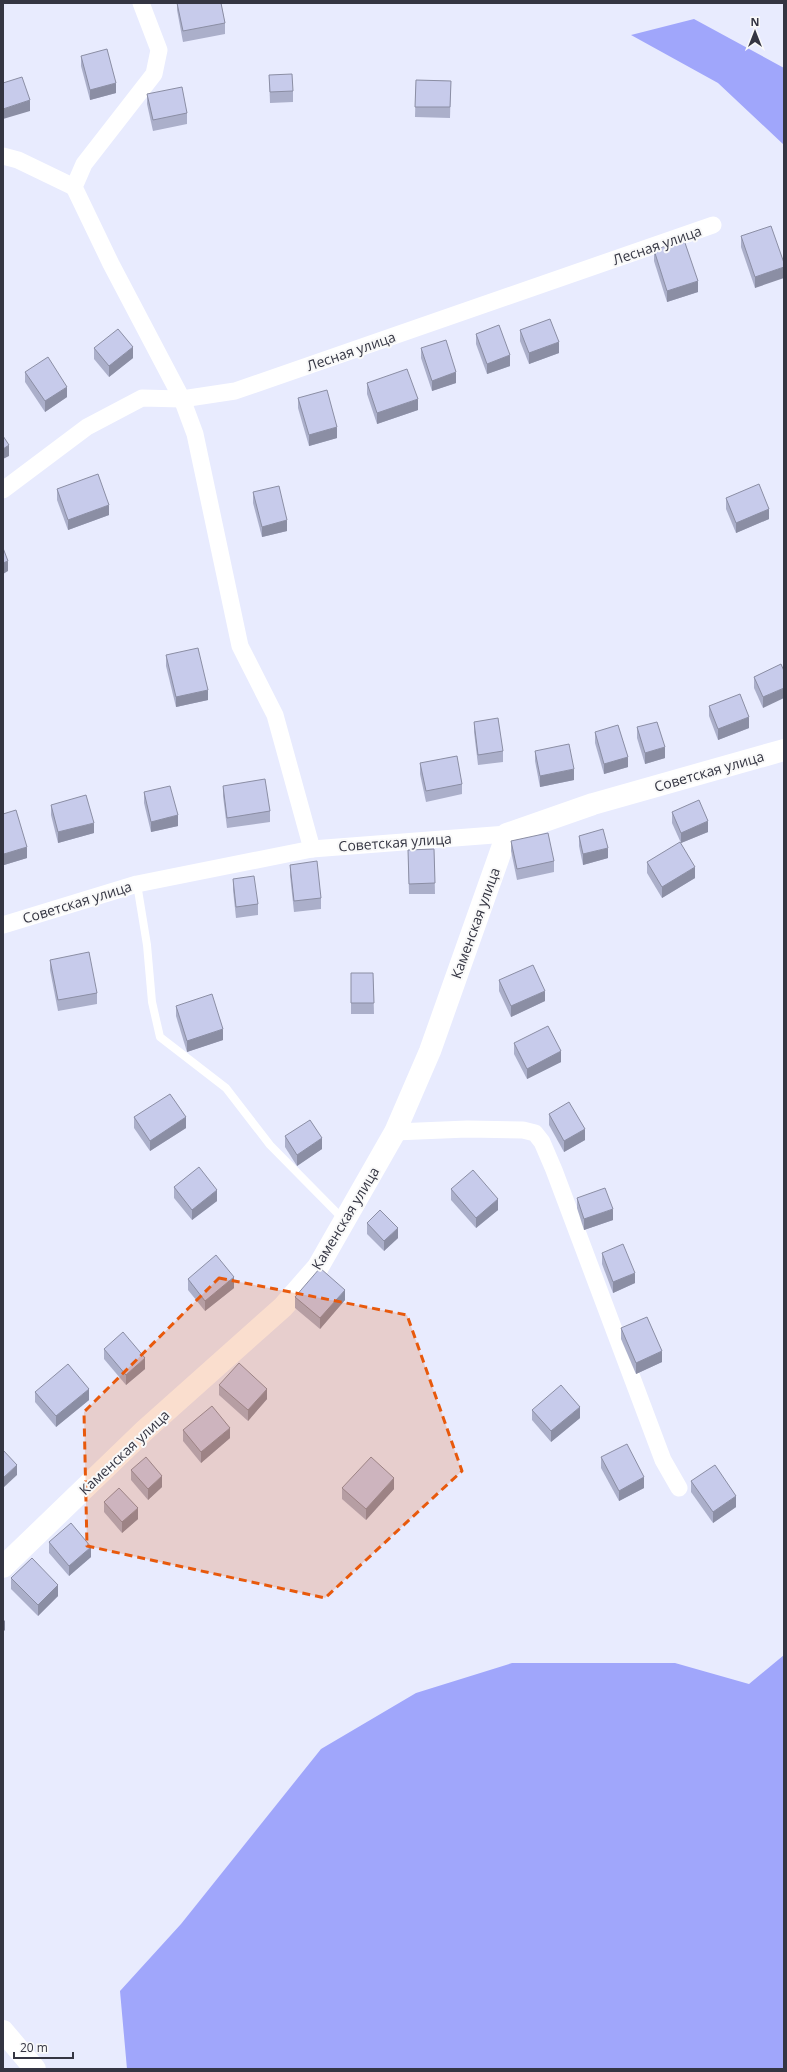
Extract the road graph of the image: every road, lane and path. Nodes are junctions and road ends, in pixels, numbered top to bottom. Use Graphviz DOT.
graph roads {
  1 [pos="141,3"];
  2 [pos="3,156"];
  3 [pos="74,187"];
  4 [pos="713,225"];
  5 [pos="182,399"];
  6 [pos="3,490"];
  7 [pos="784,750"];
  8 [pos="507,834"];
  9 [pos="312,849"];
  10 [pos="137,884"];
  11 [pos="3,925"];
  12 [pos="395,1132"];
  13 [pos="345,1221"];
  14 [pos="679,1488"];
  15 [pos="3,1567"];
  16 [pos="3,2031"];
  17 [pos="35,2069"];
  1 -- 3 [label="street"];
  2 -- 3 [label="street"];
  3 -- 5 [label="street"];
  4 -- 5 [label="street, Лесная улица"];
  5 -- 6 [label="street, Лесная улица"];
  5 -- 9 [label="street"];
  7 -- 8 [label="street, Советская улица"];
  8 -- 9 [label="street, Советская улица"];
  8 -- 12 [label="street, Каменская улица"];
  9 -- 10 [label="street, Советская улица"];
  10 -- 11 [label="street, Советская улица"];
  10 -- 13 [label="lane"];
  12 -- 13 [label="street, Каменская улица"];
  12 -- 14 [label="street"];
  13 -- 15 [label="street, Каменская улица"];
  16 -- 17 [label="street"];
}
